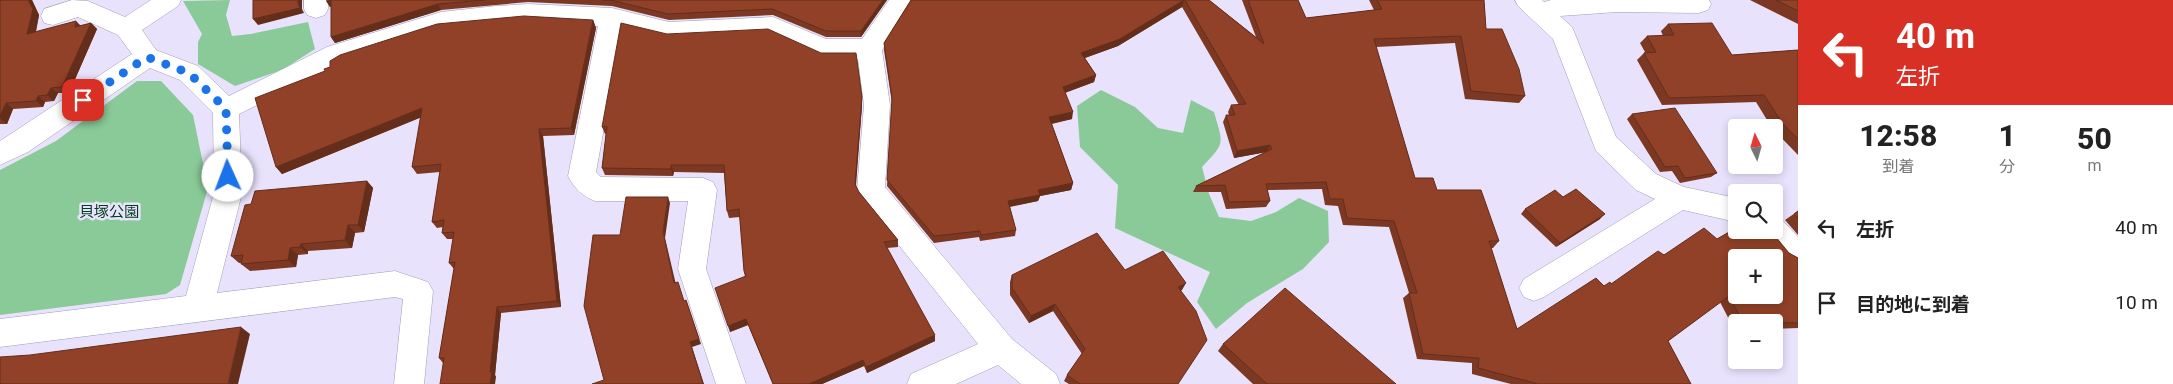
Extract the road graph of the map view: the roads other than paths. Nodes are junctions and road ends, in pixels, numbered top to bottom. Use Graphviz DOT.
graph roads {
  1 [pos="169,0"];
  2 [pos="902,0"];
  3 [pos="1699,4"];
  4 [pos="1534,6"];
  5 [pos="53,16"];
  6 [pos="612,18"];
  7 [pos="127,28"];
  8 [pos="869,49"];
  9 [pos="147,57"];
  10 [pos="226,109"];
  11 [pos="0,154"];
  12 [pos="1680,198"];
  13 [pos="1728,208"];
  14 [pos="1782,239"];
  15 [pos="1798,256"];
  16 [pos="1534,288"];
  17 [pos="198,308"];
  18 [pos="0,334"];
  19 [pos="1001,349"];
  20 [pos="409,384"];
  21 [pos="731,384"];
  22 [pos="922,384"];
  23 [pos="1045,384"];
  1 -- 7 [label="street"];
  2 -- 8 [label="street"];
  3 -- 4 [label="street"];
  4 -- 12 [label="street"];
  5 -- 7 [label="street"];
  6 -- 8 [label="street"];
  6 -- 10 [label="street"];
  6 -- 21 [label="street"];
  7 -- 9 [label="street"];
  8 -- 19 [label="street"];
  9 -- 10 [label="street"];
  9 -- 11 [label="street"];
  10 -- 17 [label="street"];
  12 -- 13 [label="street"];
  12 -- 16 [label="street"];
  14 -- 15 [label="street"];
  17 -- 18 [label="street"];
  17 -- 20 [label="street"];
  19 -- 22 [label="street"];
  19 -- 23 [label="street"];
}
